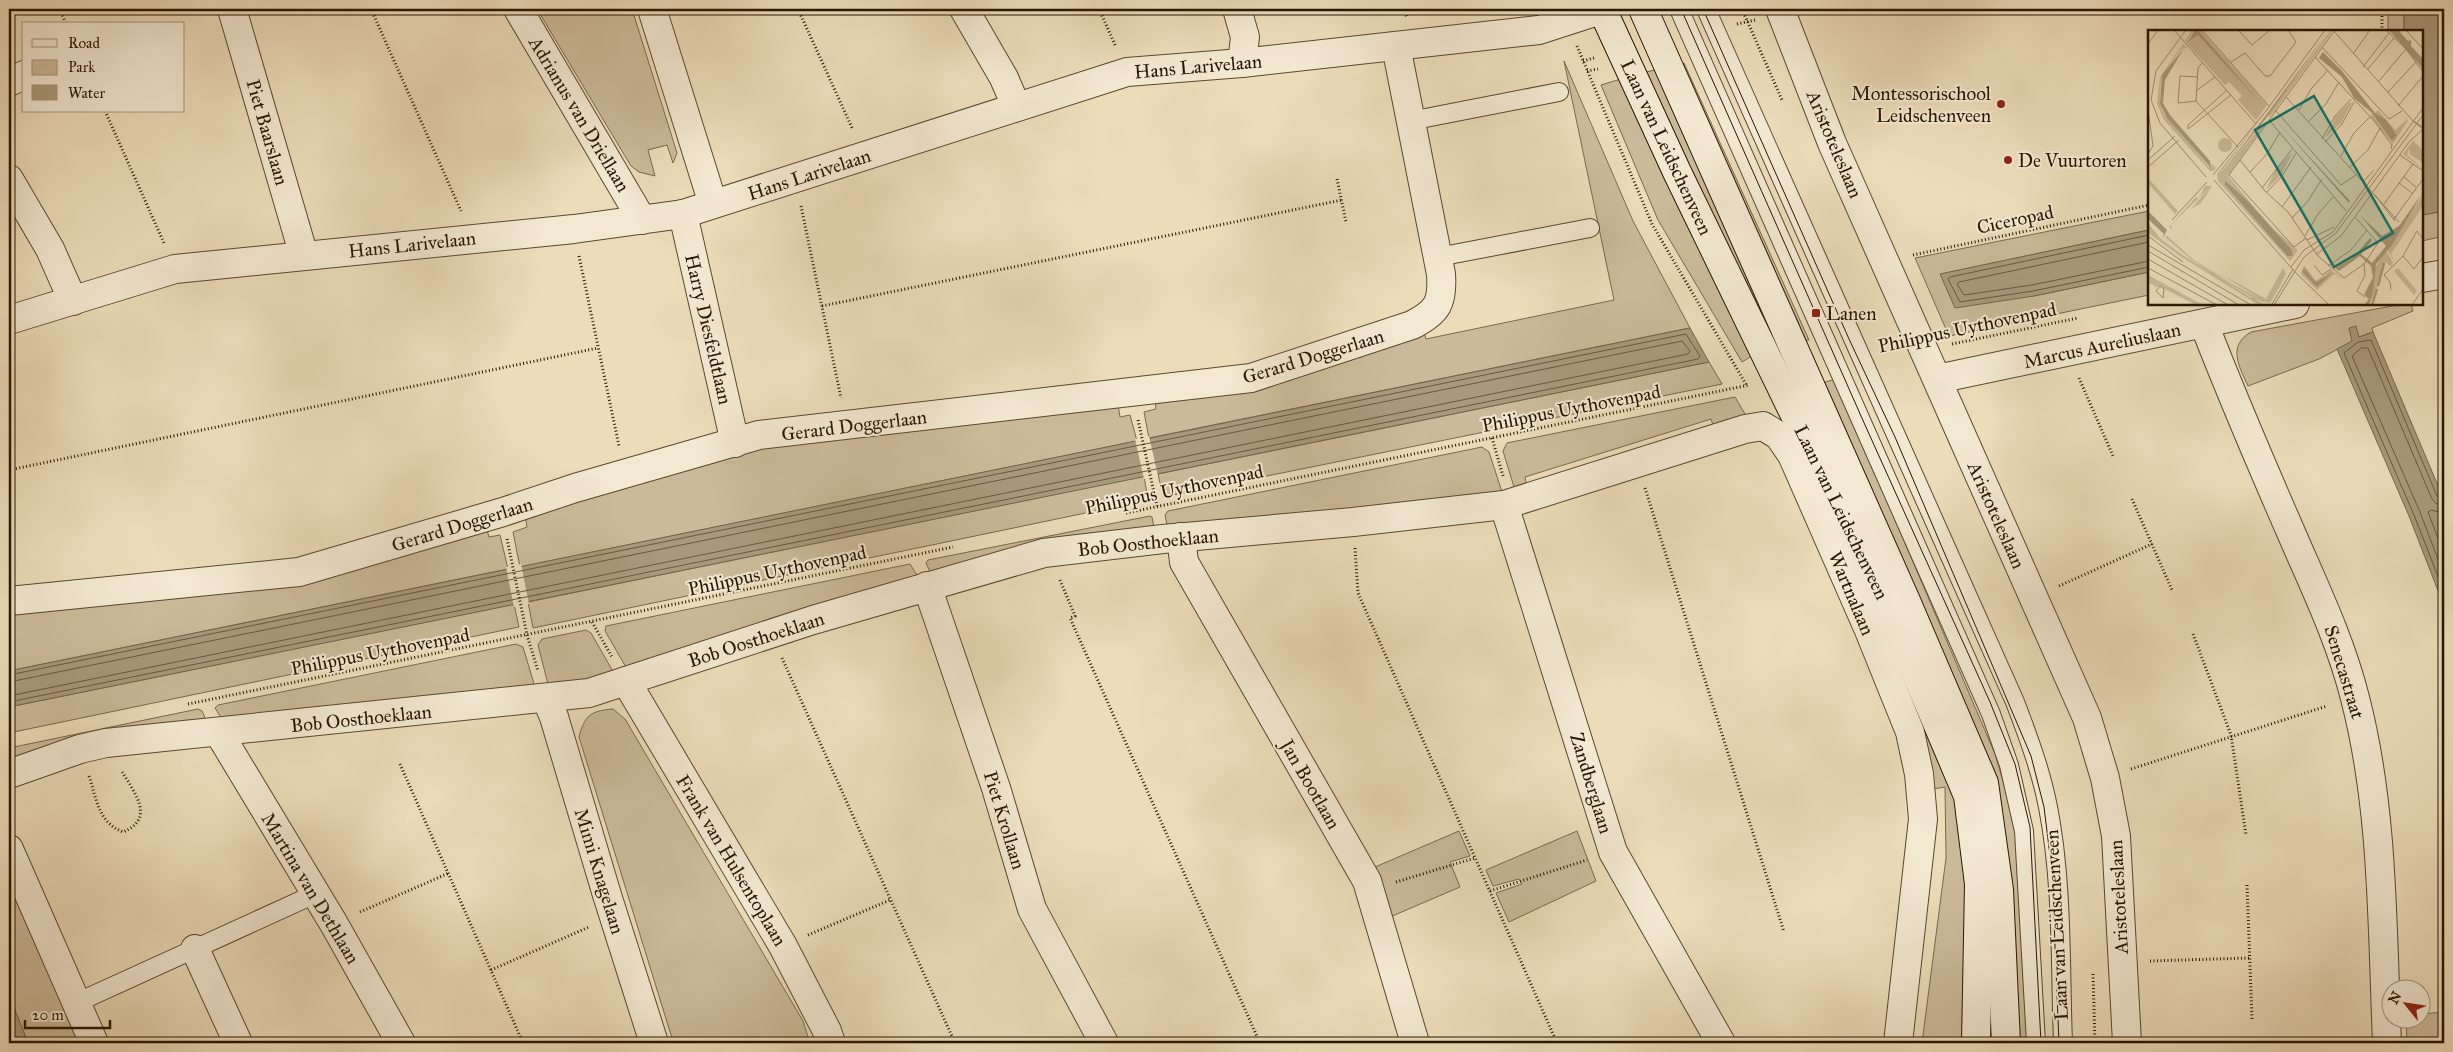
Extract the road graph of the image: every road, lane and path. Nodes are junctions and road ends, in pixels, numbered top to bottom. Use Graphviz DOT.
graph roads {
  1 [pos="60,9"];
  2 [pos="232,9"];
  3 [pos="371,9"];
  4 [pos="518,9"];
  5 [pos="652,9"];
  6 [pos="798,9"];
  7 [pos="964,9"];
  8 [pos="1099,9"];
  9 [pos="1237,9"];
  10 [pos="1603,9"];
  11 [pos="1643,9"];
  12 [pos="1679,9"];
  13 [pos="1706,9"];
  14 [pos="1780,9"];
  15 [pos="2382,9"];
  16 [pos="1538,19"];
  17 [pos="1569,21"];
  18 [pos="65,22"];
  19 [pos="2382,30"];
  20 [pos="1396,46"];
  21 [pos="1242,64"];
  22 [pos="1127,72"];
  23 [pos="22,76"];
  24 [pos="9,82"];
  25 [pos="1559,92"];
  26 [pos="1016,106"];
  27 [pos="105,112"];
  28 [pos="1410,121"];
  29 [pos="864,156"];
  30 [pos="9,179"];
  31 [pos="1337,179"];
  32 [pos="800,199"];
  33 [pos="1342,200"];
  34 [pos="713,204"];
  35 [pos="2148,205"];
  36 [pos="683,214"];
  37 [pos="642,220"];
  38 [pos="1346,222"];
  39 [pos="574,228"];
  40 [pos="1590,228"];
  41 [pos="473,237"];
  42 [pos="304,256"];
  43 [pos="1438,257"];
  44 [pos="1885,260"];
  45 [pos="175,268"];
  46 [pos="2444,274"];
  47 [pos="2423,278"];
  48 [pos="73,301"];
  49 [pos="2290,305"];
  50 [pos="822,306"];
  51 [pos="2079,318"];
  52 [pos="9,320"];
  53 [pos="2204,324"];
  54 [pos="598,348"];
  55 [pos="1925,350"];
  56 [pos="2067,353"];
  57 [pos="1937,378"];
  58 [pos="1778,379"];
  59 [pos="1746,385"];
  60 [pos="1137,414"];
  61 [pos="847,426"];
  62 [pos="1763,426"];
  63 [pos="1492,438"];
  64 [pos="735,443"];
  65 [pos="2113,456"];
  66 [pos="1637,462"];
  67 [pos="9,470"];
  68 [pos="625,474"];
  69 [pos="2132,499"];
  70 [pos="1508,504"];
  71 [pos="1157,506"];
  72 [pos="1119,514"];
  73 [pos="1353,522"];
  74 [pos="1181,537"];
  75 [pos="508,541"];
  76 [pos="2152,544"];
  77 [pos="959,546"];
  78 [pos="1052,552"];
  79 [pos="928,586"];
  80 [pos="2172,590"];
  81 [pos="2034,598"];
  82 [pos="9,601"];
  83 [pos="592,622"];
  84 [pos="771,634"];
  85 [pos="2192,634"];
  86 [pos="527,635"];
  87 [pos="626,681"];
  88 [pos="2355,697"];
  89 [pos="546,698"];
  90 [pos="204,701"];
  91 [pos="219,733"];
  92 [pos="2231,735"];
  93 [pos="93,746"];
  94 [pos="400,764"];
  95 [pos="9,774"];
  96 [pos="2105,778"];
  97 [pos="2246,835"];
  98 [pos="9,848"];
  99 [pos="1613,852"];
  100 [pos="1474,858"];
  101 [pos="449,874"];
  102 [pos="2247,886"];
  103 [pos="1369,891"];
  104 [pos="1490,891"];
  105 [pos="315,894"];
  106 [pos="890,900"];
  107 [pos="614,916"];
  108 [pos="334,924"];
  109 [pos="1784,932"];
  110 [pos="783,946"];
  111 [pos="195,949"];
  112 [pos="2250,958"];
  113 [pos="2121,962"];
  114 [pos="491,970"];
  115 [pos="76,1003"];
  116 [pos="2252,1019"];
  117 [pos="94,1043"];
  118 [pos="238,1043"];
  119 [pos="402,1043"];
  120 [pos="523,1043"];
  121 [pos="654,1043"];
  122 [pos="831,1043"];
  123 [pos="955,1043"];
  124 [pos="1104,1043"];
  125 [pos="1260,1043"];
  126 [pos="1415,1043"];
  127 [pos="1557,1043"];
  128 [pos="1721,1043"];
  129 [pos="1898,1043"];
  130 [pos="1976,1043"];
  131 [pos="2006,1043"];
  132 [pos="2036,1043"];
  133 [pos="2063,1043"];
  134 [pos="2127,1043"];
  135 [pos="2387,1043"];
  1 -- 18 [label="path"];
  2 -- 42 [label="street, Piet Baarslaan"];
  3 -- 41 [label="path"];
  4 -- 37 [label="street, Adrianus van Driellaan"];
  5 -- 34 [label="street"];
  6 -- 29 [label="path"];
  7 -- 26 [label="street"];
  8 -- 22 [label="path"];
  9 -- 21 [label="street"];
  10 -- 17 [label="street, Hans Larivelaan"];
  10 -- 58 [label="street, Laan van Leidschenveen"];
  11 -- 131 [label="street, Laan van Leidschenveen"];
  12 -- 132 [label="lane, Laan van Leidschenveen"];
  13 -- 133 [label="lane, Laan van Leidschenveen"];
  14 -- 44 [label="street, Aristoteleslaan"];
  15 -- 19 [label="path"];
  16 -- 17 [label="street, Hans Larivelaan"];
  16 -- 20 [label="street, Hans Larivelaan"];
  17 -- 59 [label="path, Laan van Leidschenveen"];
  20 -- 21 [label="street, Hans Larivelaan"];
  20 -- 28 [label="street, Gerard Doggerlaan"];
  21 -- 22 [label="street, Hans Larivelaan"];
  22 -- 26 [label="street, Hans Larivelaan"];
  23 -- 24 [label="street"];
  25 -- 28 [label="lane"];
  26 -- 29 [label="street, Hans Larivelaan"];
  27 -- 45 [label="path"];
  28 -- 43 [label="street, Gerard Doggerlaan"];
  29 -- 34 [label="street, Hans Larivelaan"];
  30 -- 48 [label="street"];
  31 -- 33 [label="path"];
  32 -- 50 [label="path"];
  33 -- 38 [label="path"];
  33 -- 50 [label="path"];
  34 -- 36 [label="street, Hans Larivelaan"];
  35 -- 44 [label="path, Ciceropad"];
  36 -- 37 [label="street, Hans Larivelaan"];
  36 -- 64 [label="street, Harry Diesfeldtlaan"];
  37 -- 39 [label="street, Hans Larivelaan"];
  39 -- 41 [label="street, Hans Larivelaan"];
  39 -- 54 [label="path"];
  40 -- 43 [label="lane"];
  41 -- 42 [label="street, Hans Larivelaan"];
  42 -- 45 [label="street, Hans Larivelaan"];
  43 -- 61 [label="street, Gerard Doggerlaan"];
  44 -- 55 [label="street, Aristoteleslaan"];
  45 -- 48 [label="street, Hans Larivelaan"];
  46 -- 47 [label="street"];
  48 -- 52 [label="street, Hans Larivelaan"];
  49 -- 53 [label="street, Marcus Aureliuslaan"];
  50 -- 61 [label="path"];
  51 -- 55 [label="path, Philippus Uythovenpad"];
  53 -- 56 [label="street, Marcus Aureliuslaan"];
  53 -- 88 [label="street, Senecastraat"];
  54 -- 67 [label="path"];
  54 -- 68 [label="path"];
  55 -- 57 [label="street, Aristoteleslaan"];
  56 -- 57 [label="street, Marcus Aureliuslaan"];
  56 -- 65 [label="path"];
  57 -- 81 [label="street, Aristoteleslaan"];
  58 -- 59 [label="path, Philippus Uythovenpad"];
  58 -- 130 [label="street, Laan van Leidschenveen"];
  59 -- 62 [label="path, Laan van Leidschenveen"];
  59 -- 63 [label="path, Philippus Uythovenpad"];
  60 -- 71 [label="path"];
  61 -- 64 [label="street, Gerard Doggerlaan"];
  62 -- 66 [label="street"];
  62 -- 129 [label="street, Wartnalaan"];
  63 -- 70 [label="path"];
  63 -- 71 [label="path, Philippus Uythovenpad"];
  64 -- 68 [label="street, Gerard Doggerlaan"];
  66 -- 70 [label="street"];
  66 -- 109 [label="path"];
  68 -- 82 [label="street, Gerard Doggerlaan"];
  69 -- 76 [label="path"];
  70 -- 73 [label="street, Bob Oosthoeklaan"];
  70 -- 99 [label="street, Zandberglaan"];
  71 -- 72 [label="path, Philippus Uythovenpad"];
  73 -- 74 [label="street, Bob Oosthoeklaan"];
  73 -- 100 [label="path"];
  74 -- 78 [label="street, Bob Oosthoeklaan"];
  74 -- 103 [label="street, Jan Bootlaan"];
  75 -- 86 [label="path"];
  76 -- 80 [label="path"];
  76 -- 81 [label="path"];
  77 -- 83 [label="path, Philippus Uythovenpad"];
  78 -- 79 [label="street, Bob Oosthoeklaan"];
  78 -- 125 [label="path"];
  79 -- 84 [label="street, Bob Oosthoeklaan"];
  79 -- 124 [label="street, Piet Krollaan"];
  81 -- 96 [label="street, Aristoteleslaan"];
  83 -- 86 [label="path, Philippus Uythovenpad"];
  83 -- 87 [label="path"];
  84 -- 87 [label="street, Bob Oosthoeklaan"];
  84 -- 106 [label="path"];
  85 -- 92 [label="path"];
  86 -- 89 [label="path"];
  86 -- 90 [label="path, Philippus Uythovenpad"];
  87 -- 89 [label="street, Bob Oosthoeklaan"];
  87 -- 110 [label="street, Frank van Hulsentoplaan"];
  88 -- 92 [label="path"];
  88 -- 135 [label="street, Senecastraat"];
  89 -- 91 [label="street, Bob Oosthoeklaan"];
  89 -- 107 [label="street, Mimi Knagelaan"];
  91 -- 93 [label="street, Bob Oosthoeklaan"];
  91 -- 105 [label="street, Martina van Dethlaan"];
  92 -- 96 [label="path"];
  92 -- 97 [label="path"];
  93 -- 93 [label="path"];
  93 -- 95 [label="street, Bob Oosthoeklaan"];
  94 -- 101 [label="path"];
  96 -- 113 [label="street, Aristoteleslaan"];
  98 -- 115 [label="street"];
  99 -- 104 [label="path"];
  99 -- 128 [label="street, Zandberglaan"];
  100 -- 103 [label="path"];
  100 -- 104 [label="path"];
  101 -- 108 [label="path"];
  101 -- 114 [label="path"];
  102 -- 112 [label="path"];
  103 -- 126 [label="street, Jan Bootlaan"];
  104 -- 127 [label="path"];
  105 -- 108 [label="street, Martina van Dethlaan"];
  105 -- 111 [label="lane"];
  106 -- 110 [label="path"];
  106 -- 123 [label="path"];
  107 -- 114 [label="path"];
  107 -- 121 [label="street, Mimi Knagelaan"];
  108 -- 119 [label="street, Martina van Dethlaan"];
  110 -- 122 [label="street, Frank van Hulsentoplaan"];
  111 -- 115 [label="lane"];
  111 -- 118 [label="street"];
  112 -- 113 [label="path"];
  112 -- 116 [label="path"];
  113 -- 134 [label="street, Aristoteleslaan"];
  114 -- 120 [label="path"];
  115 -- 117 [label="street"];
}
